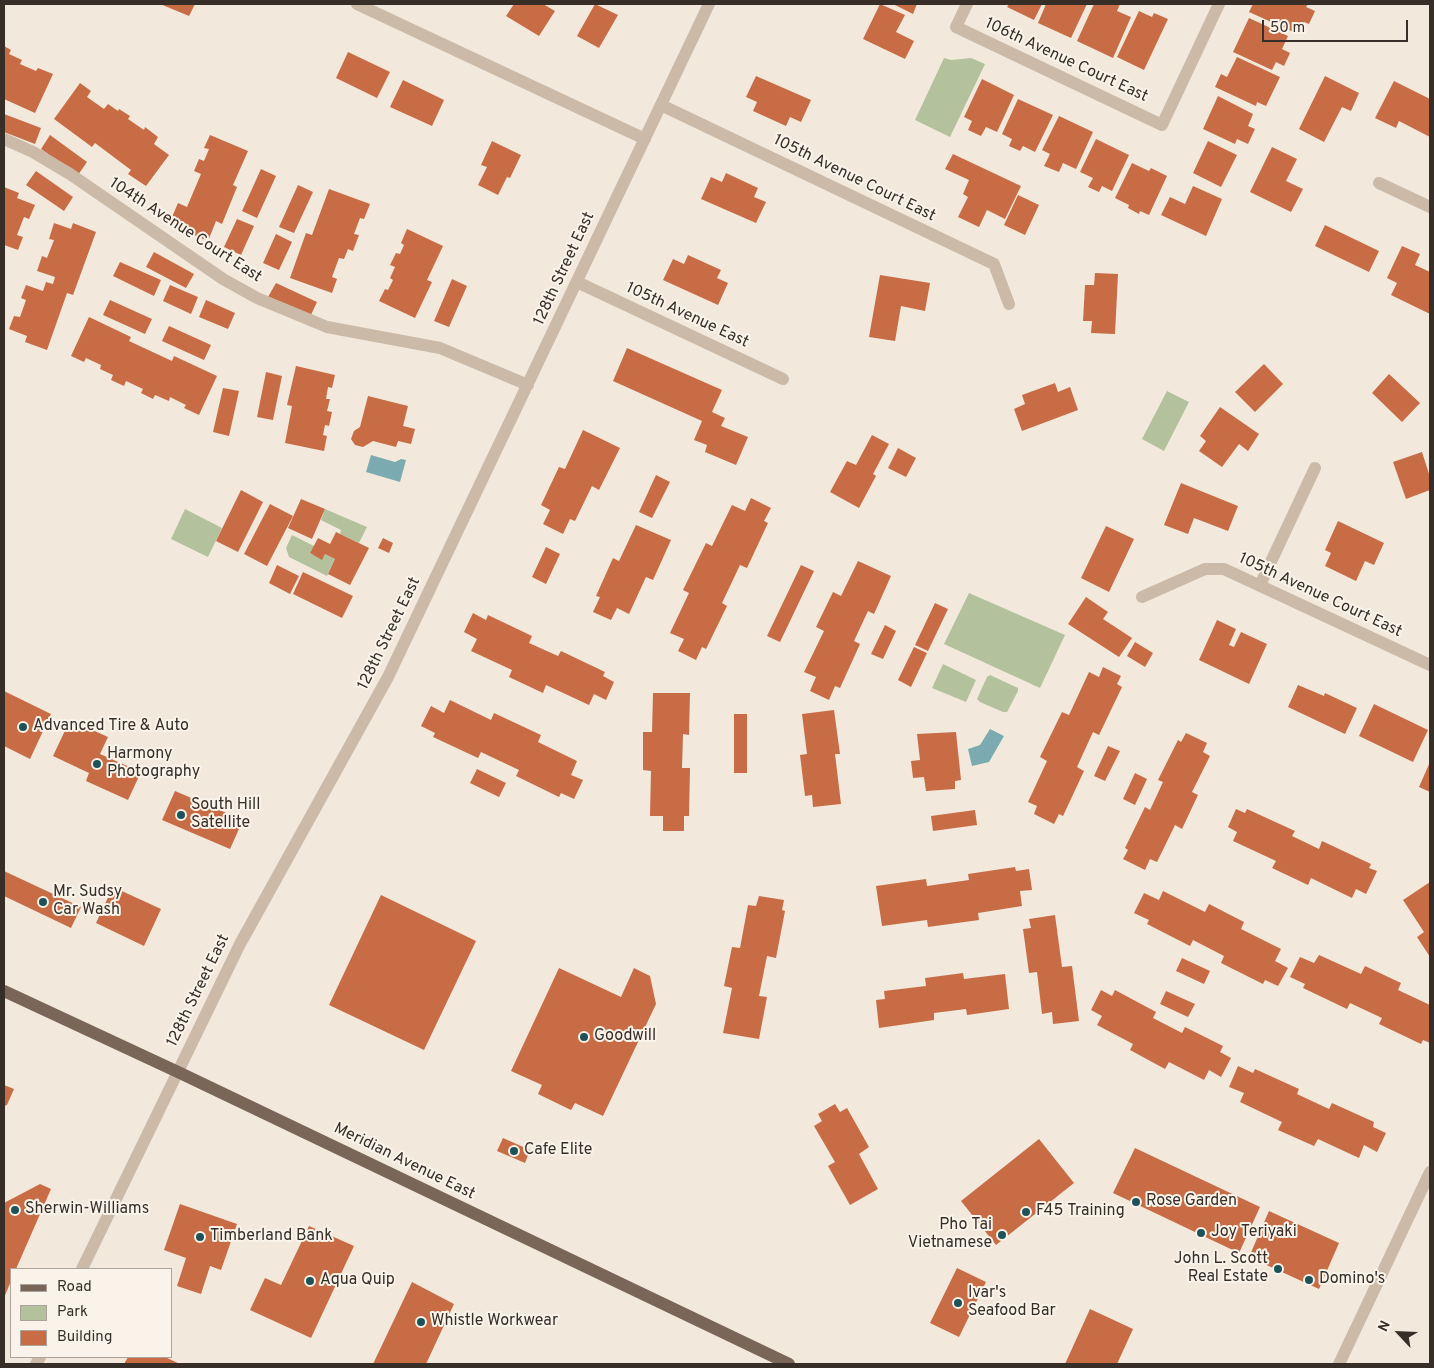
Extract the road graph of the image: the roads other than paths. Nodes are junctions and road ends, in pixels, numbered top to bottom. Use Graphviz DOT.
graph roads {
  1 [pos="357,4"];
  2 [pos="709,4"];
  3 [pos="967,4"];
  4 [pos="1219,4"];
  5 [pos="661,105"];
  6 [pos="4,139"];
  7 [pos="645,139"];
  8 [pos="1380,183"];
  9 [pos="1430,207"];
  10 [pos="577,282"];
  11 [pos="1009,304"];
  12 [pos="782,379"];
  13 [pos="528,384"];
  14 [pos="1315,468"];
  15 [pos="1260,585"];
  16 [pos="1142,597"];
  17 [pos="1430,665"];
  18 [pos="4,992"];
  19 [pos="178,1072"];
  20 [pos="1430,1172"];
  21 [pos="82,1268"];
  22 [pos="789,1364"];
  23 [pos="1339,1364"];
  1 -- 7 [label="street"];
  2 -- 5 [label="street, 128th Street East"];
  3 -- 4 [label="street, 106th Avenue Court East"];
  5 -- 7 [label="street, 128th Street East"];
  5 -- 11 [label="street, 105th Avenue Court East"];
  6 -- 13 [label="street, 104th Avenue Court East"];
  7 -- 10 [label="street, 128th Street East"];
  8 -- 9 [label="street"];
  10 -- 12 [label="street, 105th Avenue East"];
  10 -- 13 [label="street, 128th Street East"];
  13 -- 19 [label="street, 128th Street East"];
  14 -- 15 [label="street"];
  15 -- 16 [label="street, 105th Avenue Court East"];
  15 -- 17 [label="street, 105th Avenue Court East"];
  18 -- 19 [label="main road, Meridian Avenue East"];
  19 -- 21 [label="street, 128th Street East"];
  19 -- 22 [label="main road, Meridian Avenue East"];
  20 -- 23 [label="street"];
}
